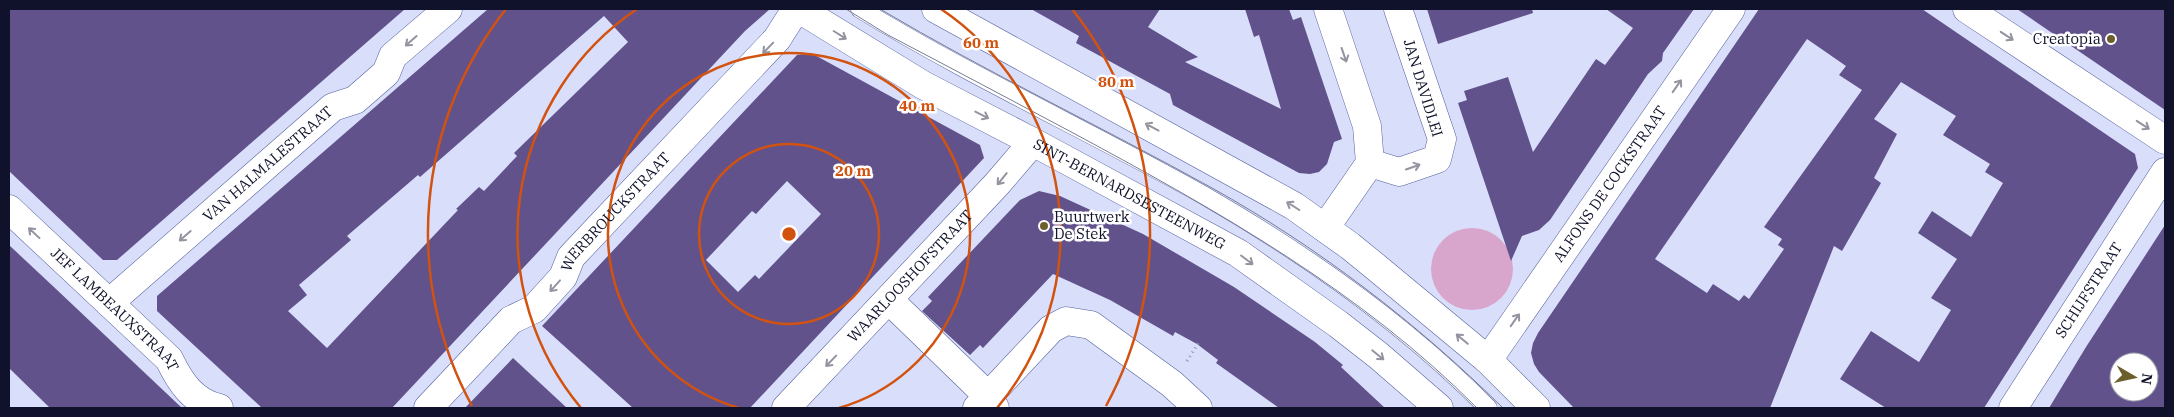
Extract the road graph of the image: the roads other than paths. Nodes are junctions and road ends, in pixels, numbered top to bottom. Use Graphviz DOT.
graph roads {
  1 [pos="448,9"];
  2 [pos="798,9"];
  3 [pos="860,9"];
  4 [pos="936,9"];
  5 [pos="1328,9"];
  6 [pos="1398,9"];
  7 [pos="1731,9"];
  8 [pos="1967,9"];
  9 [pos="2165,140"];
  10 [pos="1033,142"];
  11 [pos="1370,163"];
  12 [pos="2165,172"];
  13 [pos="9,209"];
  14 [pos="1325,228"];
  15 [pos="889,300"];
  16 [pos="109,303"];
  17 [pos="1488,360"];
  18 [pos="987,404"];
  19 [pos="219,408"];
  20 [pos="428,408"];
  21 [pos="786,408"];
  22 [pos="1198,408"];
  23 [pos="1439,408"];
  24 [pos="1488,408"];
  25 [pos="1536,408"];
  26 [pos="2013,408"];
  1 -- 16 [label="street, VAN HALMALESTRAAT, one-way"];
  2 -- 10 [label="street, SINT-BERNARDSESTEENWEG, one-way"];
  2 -- 20 [label="street, WERBROUCKSTRAAT, one-way"];
  3 -- 24 [label="lane"];
  14 -- 4 [label="street, one-way"];
  5 -- 11 [label="street, one-way"];
  11 -- 6 [label="street, JAN DAVIDLEI, one-way"];
  17 -- 7 [label="street, ALFONS DE COCKSTRAAT, one-way"];
  8 -- 9 [label="street, one-way"];
  10 -- 15 [label="street, WAARLOOSHOFSTRAAT, one-way"];
  10 -- 23 [label="street, SINT-BERNARDSESTEENWEG, one-way"];
  11 -- 14 [label="street"];
  12 -- 26 [label="street, SCHIJFSTRAAT"];
  16 -- 13 [label="street, JEF LAMBEAUXSTRAAT, one-way"];
  17 -- 14 [label="street, one-way"];
  15 -- 18 [label="street"];
  15 -- 21 [label="street, WAARLOOSHOFSTRAAT, one-way"];
  16 -- 19 [label="street, JEF LAMBEAUXSTRAAT"];
  17 -- 25 [label="street"];
  18 -- 22 [label="street"];
}
